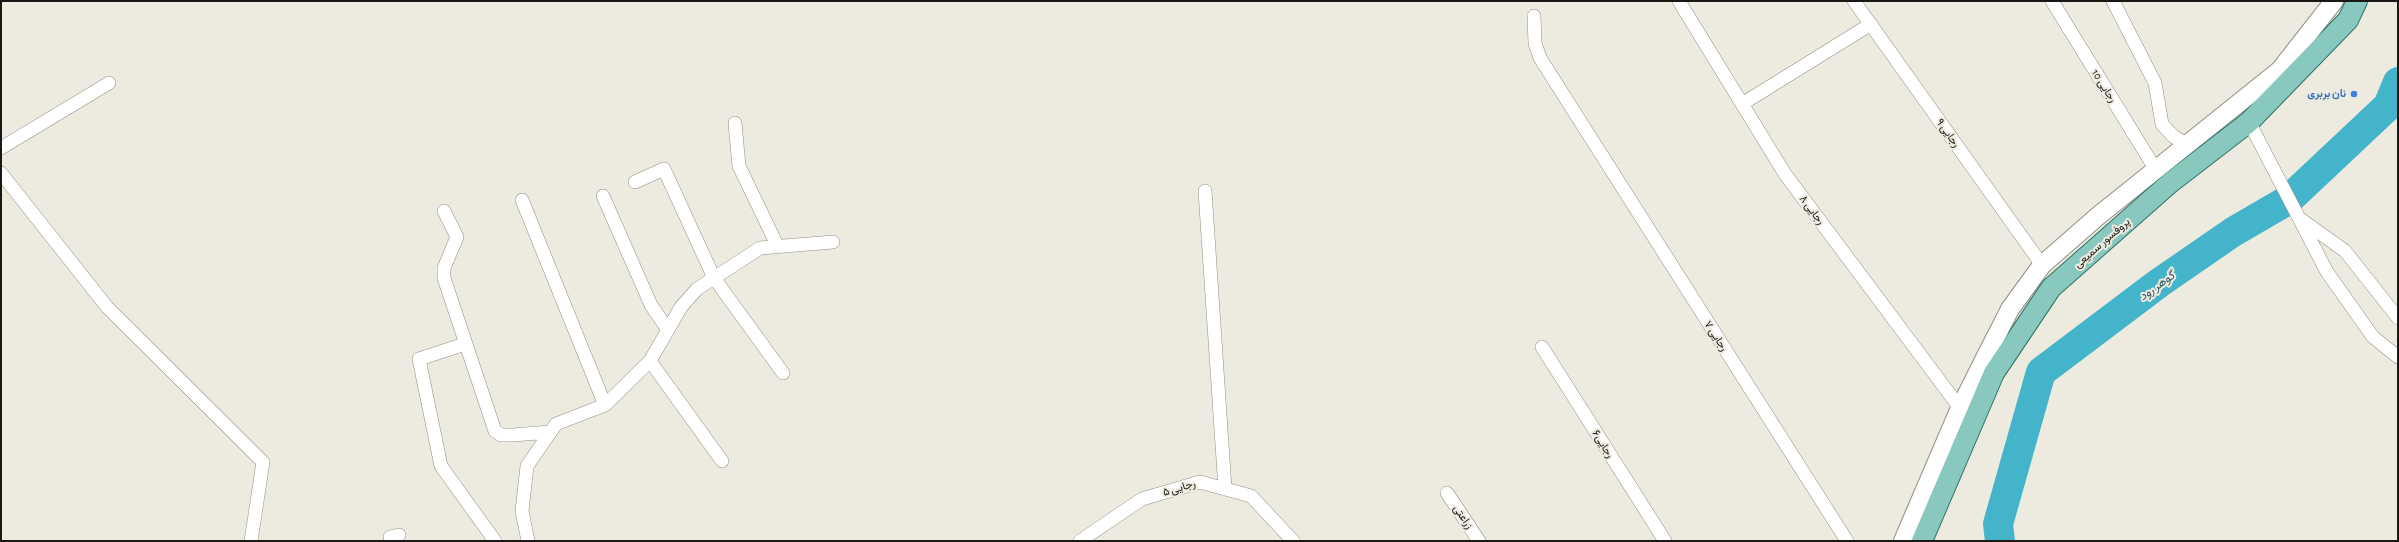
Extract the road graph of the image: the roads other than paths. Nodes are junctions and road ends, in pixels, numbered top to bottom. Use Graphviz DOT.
graph roads {
  1 [pos="1679,1"];
  2 [pos="1854,1"];
  3 [pos="2052,1"];
  4 [pos="2112,1"];
  5 [pos="2334,1"];
  6 [pos="2357,1"];
  7 [pos="1534,16"];
  8 [pos="1870,24"];
  9 [pos="109,83"];
  10 [pos="1742,104"];
  11 [pos="2249,122"];
  12 [pos="735,123"];
  13 [pos="2187,145"];
  14 [pos="1,148"];
  15 [pos="2156,170"];
  16 [pos="1,174"];
  17 [pos="635,182"];
  18 [pos="1205,191"];
  19 [pos="603,196"];
  20 [pos="522,200"];
  21 [pos="444,211"];
  22 [pos="2296,216"];
  23 [pos="833,242"];
  24 [pos="777,245"];
  25 [pos="2042,265"];
  26 [pos="714,278"];
  27 [pos="2398,318"];
  28 [pos="668,330"];
  29 [pos="465,344"];
  30 [pos="1542,347"];
  31 [pos="2398,357"];
  32 [pos="650,361"];
  33 [pos="783,373"];
  34 [pos="604,404"];
  35 [pos="1960,408"];
  36 [pos="550,432"];
  37 [pos="722,461"];
  38 [pos="1226,489"];
  39 [pos="1447,493"];
  40 [pos="251,541"];
  41 [pos="495,541"];
  42 [pos="528,541"];
  43 [pos="1080,541"];
  44 [pos="1293,541"];
  45 [pos="1479,541"];
  46 [pos="1665,541"];
  47 [pos="1847,541"];
  48 [pos="1903,541"];
  49 [pos="1922,541"];
  1 -- 10 [label="street, رجایی ۸"];
  2 -- 8 [label="street, رجایی ۹"];
  3 -- 15 [label="street, رجایی 10"];
  4 -- 13 [label="street"];
  5 -- 13 [label="main road, پروفسور سمیعی"];
  6 -- 11 [label="main road, پروفسور سمیعی"];
  7 -- 47 [label="street, رجایی ۷"];
  8 -- 10 [label="street"];
  8 -- 25 [label="street, رجایی ۹"];
  9 -- 14 [label="street"];
  10 -- 35 [label="street, رجایی ۸"];
  11 -- 22 [label="street"];
  11 -- 49 [label="main road, پروفسور سمیعی"];
  12 -- 24 [label="street"];
  13 -- 15 [label="main road, پروفسور سمیعی"];
  15 -- 25 [label="main road, پروفسور سمیعی"];
  16 -- 40 [label="street"];
  17 -- 26 [label="street"];
  18 -- 38 [label="street"];
  19 -- 28 [label="street"];
  20 -- 34 [label="street"];
  21 -- 29 [label="street"];
  22 -- 27 [label="street"];
  22 -- 31 [label="street"];
  23 -- 24 [label="street"];
  24 -- 26 [label="street"];
  25 -- 35 [label="main road, پروفسور سمیعی"];
  26 -- 28 [label="street"];
  26 -- 33 [label="street"];
  28 -- 32 [label="street"];
  29 -- 36 [label="street"];
  29 -- 41 [label="street"];
  30 -- 46 [label="street, رجایی۶"];
  32 -- 34 [label="street"];
  32 -- 37 [label="street"];
  34 -- 36 [label="street"];
  35 -- 48 [label="main road, پروفسور سمیعی"];
  36 -- 42 [label="street"];
  38 -- 43 [label="street, رجایی ۵"];
  38 -- 44 [label="street, رجایی ۵"];
  39 -- 45 [label="street, زراعتی"];
}
